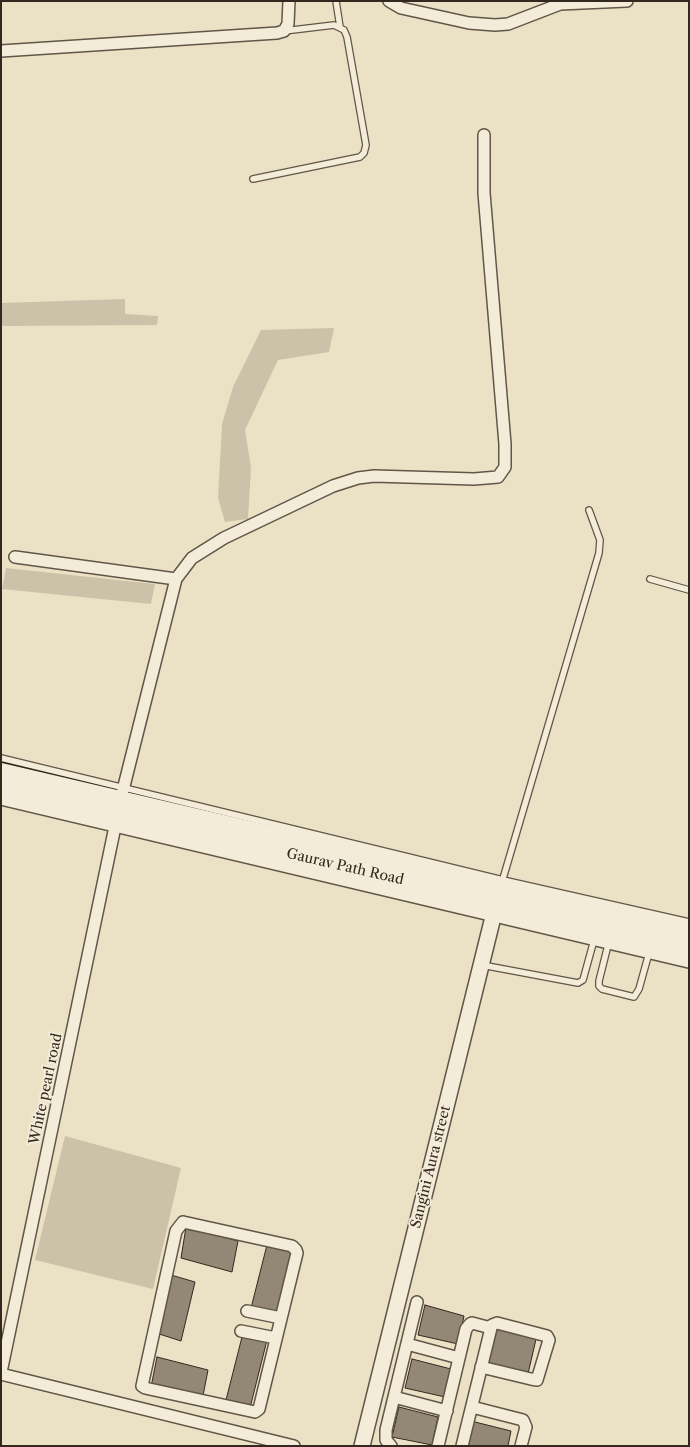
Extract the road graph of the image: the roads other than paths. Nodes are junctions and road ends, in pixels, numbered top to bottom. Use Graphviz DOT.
graph roads {
  1 [pos="289,1"];
  2 [pos="336,1"];
  3 [pos="389,1"];
  4 [pos="627,1"];
  5 [pos="340,27"];
  6 [pos="284,30"];
  7 [pos="1,51"];
  8 [pos="484,135"];
  9 [pos="253,179"];
  10 [pos="589,510"];
  11 [pos="15,557"];
  12 [pos="176,579"];
  13 [pos="650,580"];
  14 [pos="689,590"];
  15 [pos="1,758"];
  16 [pos="1,771"];
  17 [pos="1,785"];
  18 [pos="1,797"];
  19 [pos="120,806"];
  20 [pos="499,896"];
  21 [pos="689,922"];
  22 [pos="689,932"];
  23 [pos="602,939"];
  24 [pos="689,947"];
  25 [pos="650,950"];
  26 [pos="689,960"];
  27 [pos="481,965"];
  28 [pos="417,1302"];
  29 [pos="247,1311"];
  30 [pos="281,1318"];
  31 [pos="491,1328"];
  32 [pos="241,1331"];
  33 [pos="276,1338"];
  34 [pos="407,1344"];
  35 [pos="459,1358"];
  36 [pos="481,1367"];
  37 [pos="1,1373"];
  38 [pos="394,1397"];
  39 [pos="221,1405"];
  40 [pos="472,1407"];
  41 [pos="447,1411"];
  42 [pos="217,1427"];
  43 [pos="294,1446"];
  44 [pos="362,1446"];
  45 [pos="391,1446"];
  46 [pos="438,1446"];
  47 [pos="462,1446"];
  48 [pos="521,1446"];
  1 -- 6 [label="street"];
  2 -- 5 [label="lane"];
  3 -- 4 [label="street"];
  5 -- 6 [label="lane"];
  5 -- 9 [label="lane"];
  6 -- 7 [label="street"];
  8 -- 12 [label="street"];
  10 -- 20 [label="lane"];
  11 -- 12 [label="street"];
  12 -- 19 [label="street, White pearl road"];
  13 -- 14 [label="lane"];
  15 -- 19 [label="lane"];
  16 -- 19 [label="main road, Gaurav Path Road"];
  17 -- 19 [label="main road, Gaurav Path Road"];
  18 -- 19 [label="street"];
  19 -- 20 [label="main road, Gaurav Path Road"];
  19 -- 20 [label="lane"];
  19 -- 37 [label="street, White pearl road"];
  20 -- 21 [label="lane"];
  20 -- 22 [label="main road, Gaurav Path Road"];
  20 -- 23 [label="street"];
  20 -- 24 [label="main road, Gaurav Path Road"];
  20 -- 27 [label="street, Sangini Aura street"];
  23 -- 25 [label="street"];
  23 -- 25 [label="lane"];
  23 -- 27 [label="lane"];
  25 -- 26 [label="street"];
  27 -- 44 [label="street, Sangini Aura street"];
  28 -- 34 [label="street"];
  29 -- 30 [label="street"];
  30 -- 33 [label="street"];
  30 -- 39 [label="street"];
  31 -- 35 [label="street"];
  31 -- 36 [label="street"];
  31 -- 36 [label="street"];
  32 -- 33 [label="street"];
  33 -- 39 [label="street"];
  34 -- 35 [label="street"];
  34 -- 38 [label="street"];
  35 -- 41 [label="street"];
  36 -- 40 [label="street"];
  37 -- 42 [label="street"];
  38 -- 41 [label="street"];
  38 -- 45 [label="street"];
  39 -- 42 [label="street"];
  40 -- 47 [label="street"];
  40 -- 48 [label="street"];
  41 -- 46 [label="street"];
  42 -- 43 [label="street"];
}
